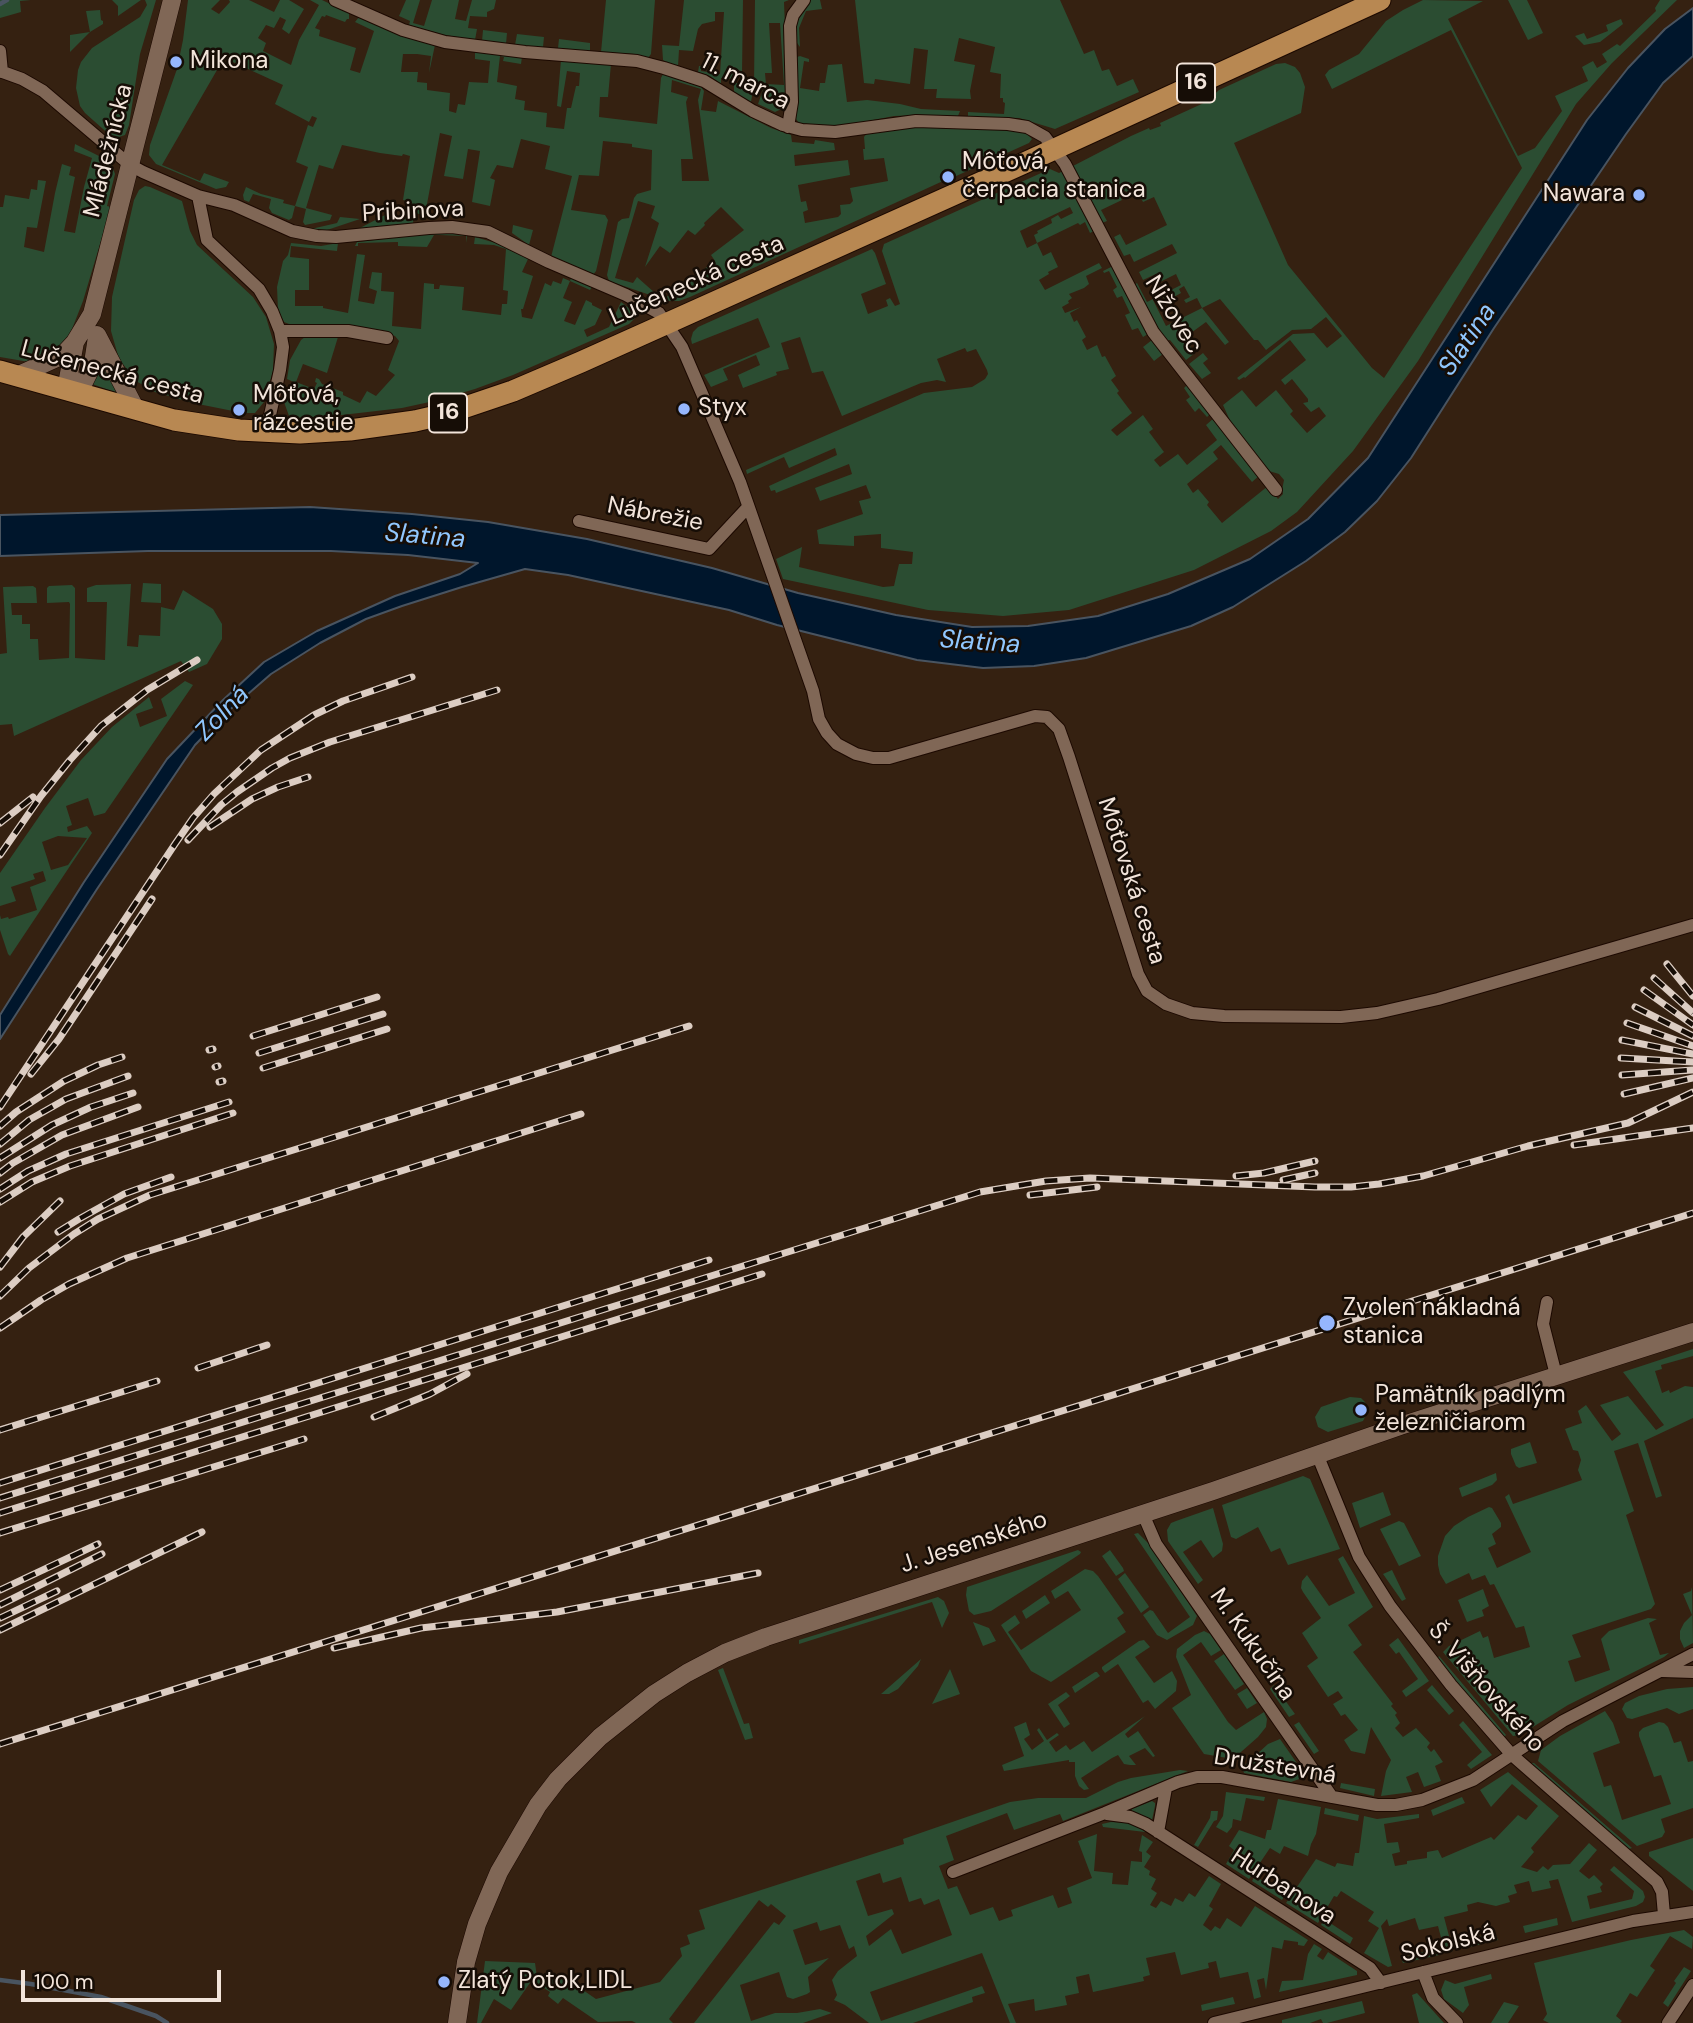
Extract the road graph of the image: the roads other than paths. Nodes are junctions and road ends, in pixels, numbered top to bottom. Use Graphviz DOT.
graph roads {
  1 [pos="172,0"];
  2 [pos="335,0"];
  3 [pos="804,0"];
  4 [pos="1380,0"];
  5 [pos="0,51"];
  6 [pos="1,71"];
  7 [pos="788,127"];
  8 [pos="1055,148"];
  9 [pos="130,165"];
  10 [pos="198,196"];
  11 [pos="92,314"];
  12 [pos="667,324"];
  13 [pos="280,331"];
  14 [pos="97,337"];
  15 [pos="387,338"];
  16 [pos="75,342"];
  17 [pos="9,373"];
  18 [pos="73,391"];
  19 [pos="136,410"];
  20 [pos="262,431"];
  21 [pos="1276,490"];
  22 [pos="748,507"];
  23 [pos="579,521"];
  24 [pos="798,650"];
  25 [pos="1693,925"];
  26 [pos="1547,1302"];
  27 [pos="1693,1332"];
  28 [pos="1556,1375"];
  29 [pos="1317,1454"];
  30 [pos="1143,1514"];
  31 [pos="1693,1654"];
  32 [pos="1660,1671"];
  33 [pos="1693,1672"];
  34 [pos="1513,1755"];
  35 [pos="1166,1788"];
  36 [pos="1332,1797"];
  37 [pos="1105,1813"];
  38 [pos="1158,1832"];
  39 [pos="953,1872"];
  40 [pos="1693,1912"];
  41 [pos="1664,1914"];
  42 [pos="1423,1972"];
  43 [pos="1381,1983"];
  44 [pos="1693,1984"];
  45 [pos="457,2023"];
  46 [pos="1214,2023"];
  47 [pos="1457,2023"];
  48 [pos="1668,2023"];
  1 -- 9 [label="street, Mládežnícka"];
  2 -- 7 [label="street, 11. marca"];
  3 -- 7 [label="street"];
  4 -- 8 [label="main road, Lučenecká cesta / 16"];
  5 -- 6 [label="street, Pribinova"];
  6 -- 9 [label="street, Pribinova"];
  7 -- 8 [label="street, 11. marca"];
  8 -- 12 [label="main road, Lučenecká cesta / 16"];
  8 -- 21 [label="street, Nižovec"];
  9 -- 10 [label="street, Pribinova"];
  9 -- 11 [label="street, Mládežnícka"];
  10 -- 12 [label="street, Pribinova"];
  10 -- 13 [label="street"];
  11 -- 14 [label="street"];
  11 -- 16 [label="street"];
  12 -- 20 [label="main road, Lučenecká cesta / 16"];
  12 -- 22 [label="street, Pribinova"];
  13 -- 15 [label="street"];
  13 -- 20 [label="street"];
  14 -- 18 [label="street"];
  14 -- 19 [label="street"];
  16 -- 17 [label="street"];
  16 -- 18 [label="street"];
  17 -- 18 [label="main road, Lučenecká cesta / 16"];
  18 -- 19 [label="main road, Lučenecká cesta / 16"];
  19 -- 20 [label="main road, Lučenecká cesta / 16"];
  22 -- 23 [label="street, Nábrežie"];
  22 -- 24 [label="street, Pribinova"];
  24 -- 25 [label="street, Môťovská cesta"];
  26 -- 28 [label="street"];
  27 -- 28 [label="street, J. Jesenského"];
  28 -- 29 [label="street, J. Jesenského"];
  29 -- 30 [label="street, J. Jesenského"];
  29 -- 34 [label="street, Š. Višňovského"];
  30 -- 36 [label="street, M. Kukučína"];
  30 -- 45 [label="street, J. Jesenského"];
  31 -- 32 [label="street, Družstevná"];
  32 -- 33 [label="street"];
  32 -- 34 [label="street, Družstevná"];
  34 -- 36 [label="street, Družstevná"];
  34 -- 41 [label="street, Š. Višňovského"];
  35 -- 36 [label="street, Družstevná"];
  35 -- 37 [label="street, Družstevná"];
  35 -- 38 [label="street"];
  37 -- 38 [label="street, Hurbanova"];
  37 -- 39 [label="street, Družstevná"];
  38 -- 43 [label="street, Hurbanova"];
  40 -- 41 [label="street, Sokolská"];
  41 -- 42 [label="street, Sokolská"];
  42 -- 43 [label="street, Sokolská"];
  42 -- 47 [label="street"];
  43 -- 46 [label="street, Sokolská"];
  44 -- 48 [label="street"];
}
